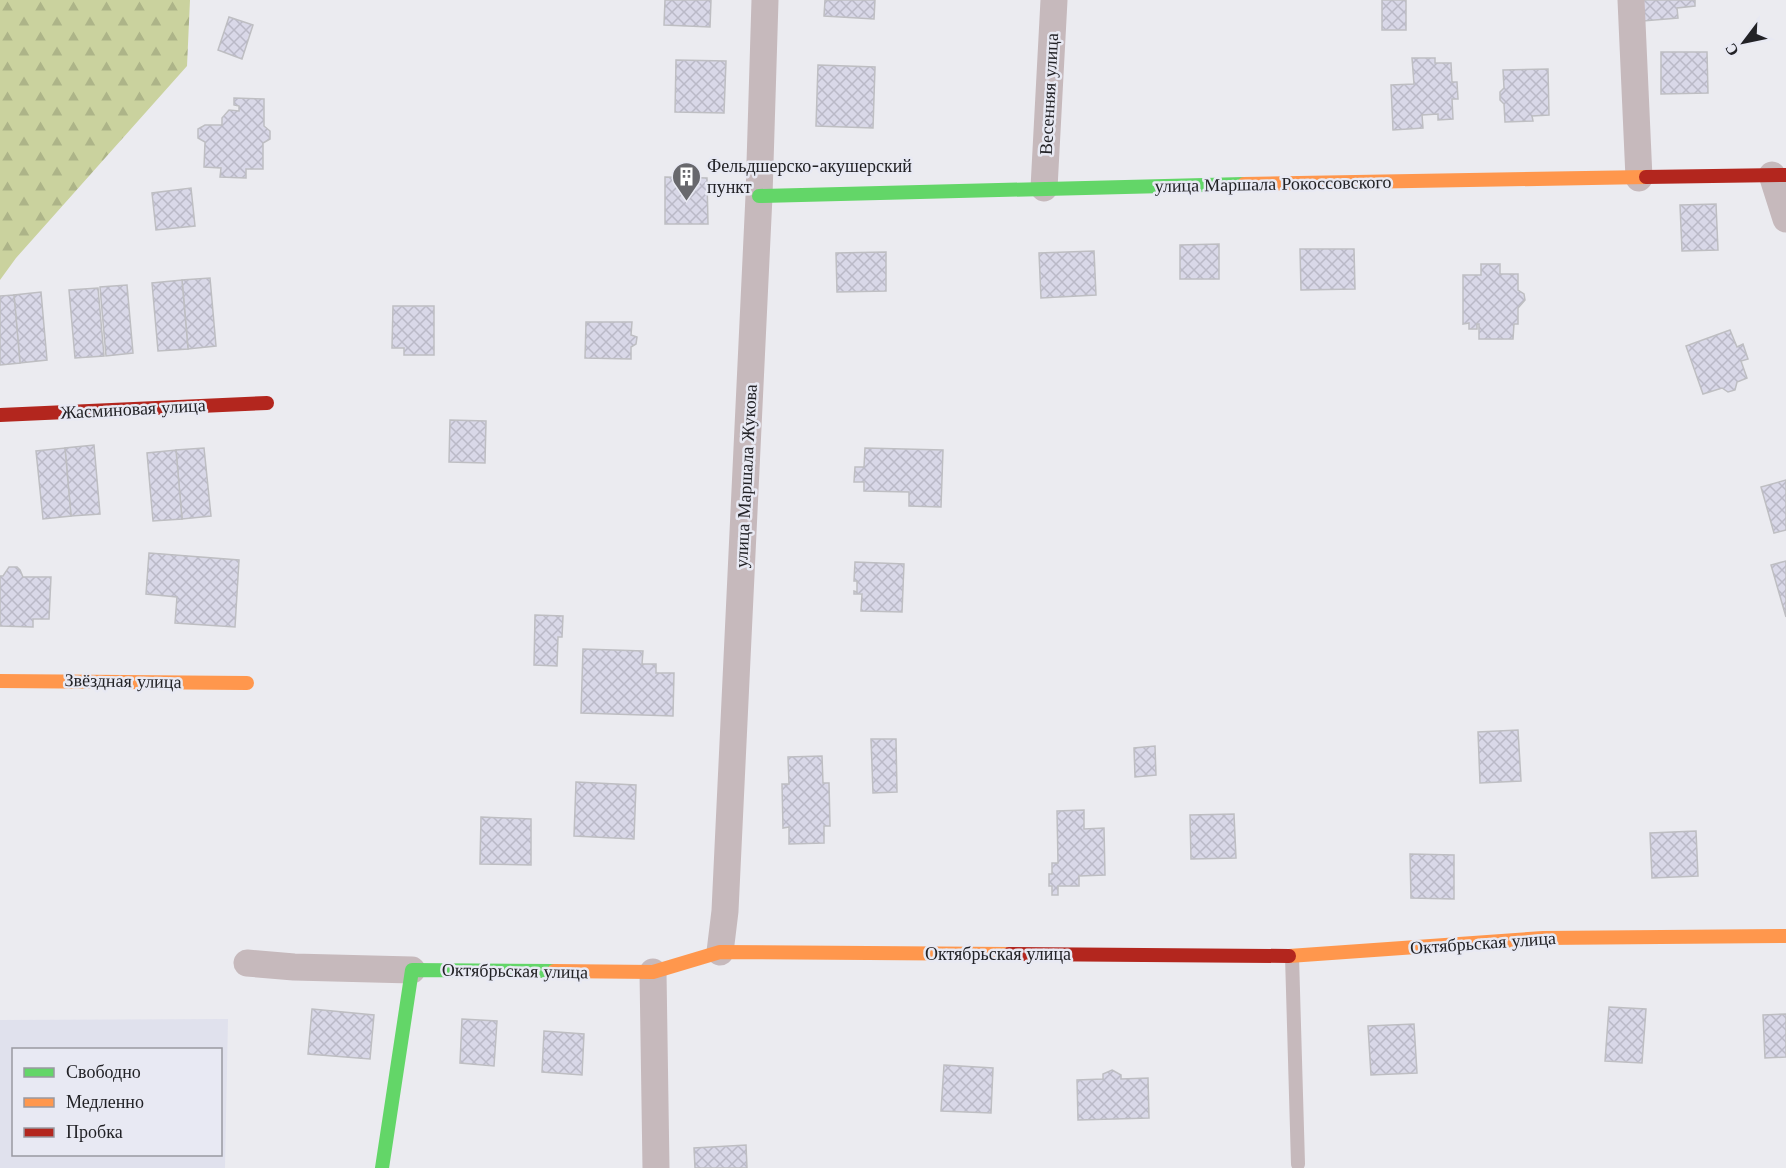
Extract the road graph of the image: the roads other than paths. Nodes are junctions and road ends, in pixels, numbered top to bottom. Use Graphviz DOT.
graph roads {
  1 [pos="765,0"];
  2 [pos="1054,0"];
  3 [pos="1631,0"];
  4 [pos="1779,175"];
  5 [pos="1639,178"];
  6 [pos="1044,188"];
  7 [pos="759,196"];
  8 [pos="1786,219"];
  9 [pos="267,403"];
  10 [pos="0,415"];
  11 [pos="0,681"];
  12 [pos="247,683"];
  13 [pos="1786,936"];
  14 [pos="720,952"];
  15 [pos="1292,957"];
  16 [pos="247,963"];
  17 [pos="412,970"];
  18 [pos="653,972"];
  19 [pos="1298,1164"];
  20 [pos="382,1168"];
  21 [pos="656,1168"];
  1 -- 7 [label="street, улица Маршала Жукова"];
  2 -- 6 [label="street, Весенняя улица"];
  3 -- 5 [label="street"];
  4 -- 5 [label="street, улица Маршала Рокоссовского"];
  4 -- 8 [label="street"];
  5 -- 6 [label="street, улица Маршала Рокоссовского"];
  6 -- 7 [label="street, улица Маршала Рокоссовского"];
  7 -- 14 [label="street, улица Маршала Жукова"];
  9 -- 10 [label="street, Жасминовая улица"];
  11 -- 12 [label="street, Звёздная улица"];
  13 -- 15 [label="street, Октябрьская улица"];
  14 -- 15 [label="street, Октябрьская улица"];
  14 -- 18 [label="street, Октябрьская улица"];
  15 -- 19 [label="lane"];
  16 -- 17 [label="street"];
  17 -- 18 [label="street, Октябрьская улица"];
  17 -- 20 [label="street"];
  18 -- 21 [label="street"];
}
